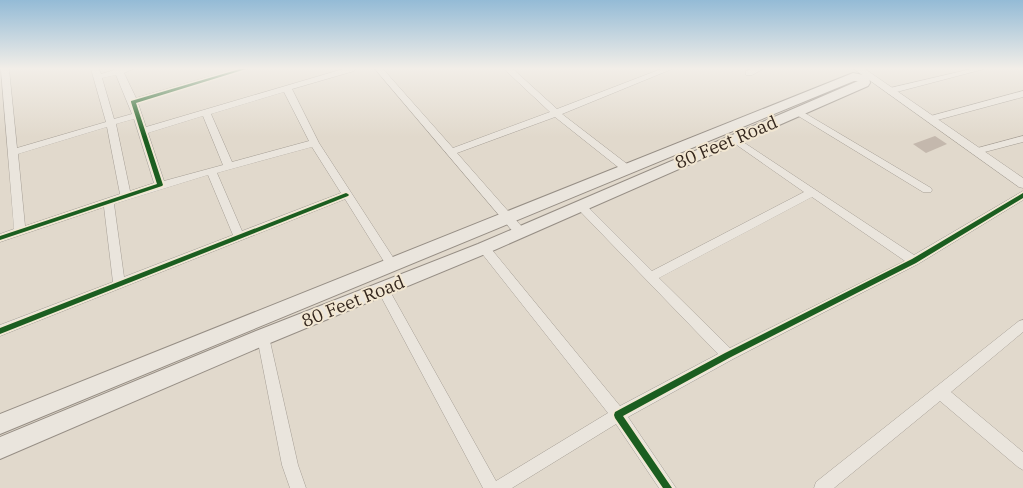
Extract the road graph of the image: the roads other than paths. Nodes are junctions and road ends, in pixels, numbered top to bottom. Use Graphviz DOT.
graph roads {
  1 [pos="4,92"];
  2 [pos="102,92"];
  3 [pos="129,92"];
  4 [pos="167,92"];
  5 [pos="275,92"];
  6 [pos="289,92"];
  7 [pos="399,92"];
  8 [pos="532,92"];
  9 [pos="605,92"];
  10 [pos="817,92"];
  11 [pos="844,92"];
  12 [pos="890,92"];
  13 [pos="1023,94"];
  14 [pos="133,102"];
  15 [pos="4,107"];
  16 [pos="798,112"];
  17 [pos="206,113"];
  18 [pos="556,114"];
  19 [pos="138,115"];
  20 [pos="930,119"];
  21 [pos="111,123"];
  22 [pos="143,132"];
  23 [pos="734,139"];
  24 [pos="1022,140"];
  25 [pos="314,143"];
  26 [pos="976,151"];
  27 [pos="13,152"];
  28 [pos="452,152"];
  29 [pos="229,167"];
  30 [pos="627,170"];
  31 [pos="211,171"];
  32 [pos="1023,184"];
  33 [pos="160,186"];
  34 [pos="927,190"];
  35 [pos="812,192"];
  36 [pos="346,195"];
  37 [pos="1023,195"];
  38 [pos="126,197"];
  39 [pos="109,202"];
  40 [pos="580,206"];
  41 [pos="508,218"];
  42 [pos="519,231"];
  43 [pos="20,232"];
  44 [pos="239,237"];
  45 [pos="0,238"];
  46 [pos="484,248"];
  47 [pos="914,261"];
  48 [pos="392,265"];
  49 [pos="650,277"];
  50 [pos="119,284"];
  51 [pos="383,289"];
  52 [pos="1023,326"];
  53 [pos="0,331"];
  54 [pos="263,337"];
  55 [pos="728,356"];
  56 [pos="940,392"];
  57 [pos="618,415"];
  58 [pos="0,424"];
  59 [pos="0,448"];
  60 [pos="1023,462"];
  61 [pos="831,485"];
  62 [pos="298,488"];
  63 [pos="490,488"];
  64 [pos="498,488"];
  65 [pos="668,488"];
  1 -- 15 [label="street"];
  2 -- 21 [label="street"];
  3 -- 14 [label="street"];
  4 -- 14 [label="street"];
  5 -- 17 [label="street"];
  6 -- 25 [label="street"];
  7 -- 28 [label="street"];
  8 -- 18 [label="street"];
  9 -- 18 [label="street"];
  10 -- 30 [label="main road, 80 Feet Road"];
  11 -- 16 [label="main road, 80 Feet Road"];
  12 -- 20 [label="street"];
  13 -- 20 [label="street"];
  14 -- 19 [label="street"];
  15 -- 27 [label="street"];
  16 -- 23 [label="main road, 80 Feet Road"];
  16 -- 34 [label="street"];
  17 -- 22 [label="street"];
  17 -- 29 [label="street"];
  18 -- 28 [label="street"];
  18 -- 30 [label="street"];
  19 -- 21 [label="street"];
  19 -- 22 [label="street"];
  20 -- 26 [label="street"];
  21 -- 27 [label="street"];
  21 -- 38 [label="street"];
  22 -- 33 [label="street"];
  23 -- 35 [label="street"];
  23 -- 40 [label="main road, 80 Feet Road"];
  24 -- 26 [label="street"];
  25 -- 29 [label="street"];
  25 -- 36 [label="street"];
  26 -- 32 [label="street"];
  27 -- 43 [label="street"];
  28 -- 41 [label="street"];
  29 -- 31 [label="street"];
  30 -- 41 [label="main road, 80 Feet Road"];
  31 -- 33 [label="street"];
  31 -- 44 [label="street"];
  33 -- 38 [label="street"];
  35 -- 47 [label="street"];
  35 -- 49 [label="street"];
  36 -- 44 [label="street"];
  36 -- 48 [label="street"];
  37 -- 47 [label="street"];
  38 -- 39 [label="street"];
  39 -- 43 [label="street"];
  39 -- 50 [label="street"];
  40 -- 42 [label="main road, 80 Feet Road"];
  40 -- 49 [label="street"];
  41 -- 42 [label="street"];
  41 -- 48 [label="main road, 80 Feet Road"];
  42 -- 46 [label="main road, 80 Feet Road"];
  43 -- 45 [label="street"];
  44 -- 50 [label="street"];
  46 -- 51 [label="main road, 80 Feet Road"];
  46 -- 57 [label="street"];
  47 -- 55 [label="street"];
  48 -- 58 [label="main road, 80 Feet Road"];
  49 -- 55 [label="street"];
  50 -- 53 [label="street"];
  51 -- 54 [label="main road, 80 Feet Road"];
  51 -- 63 [label="street"];
  52 -- 56 [label="street"];
  54 -- 59 [label="main road, 80 Feet Road"];
  54 -- 62 [label="street"];
  55 -- 57 [label="street"];
  56 -- 60 [label="street"];
  56 -- 61 [label="street"];
  57 -- 64 [label="street"];
  57 -- 65 [label="street"];
}
